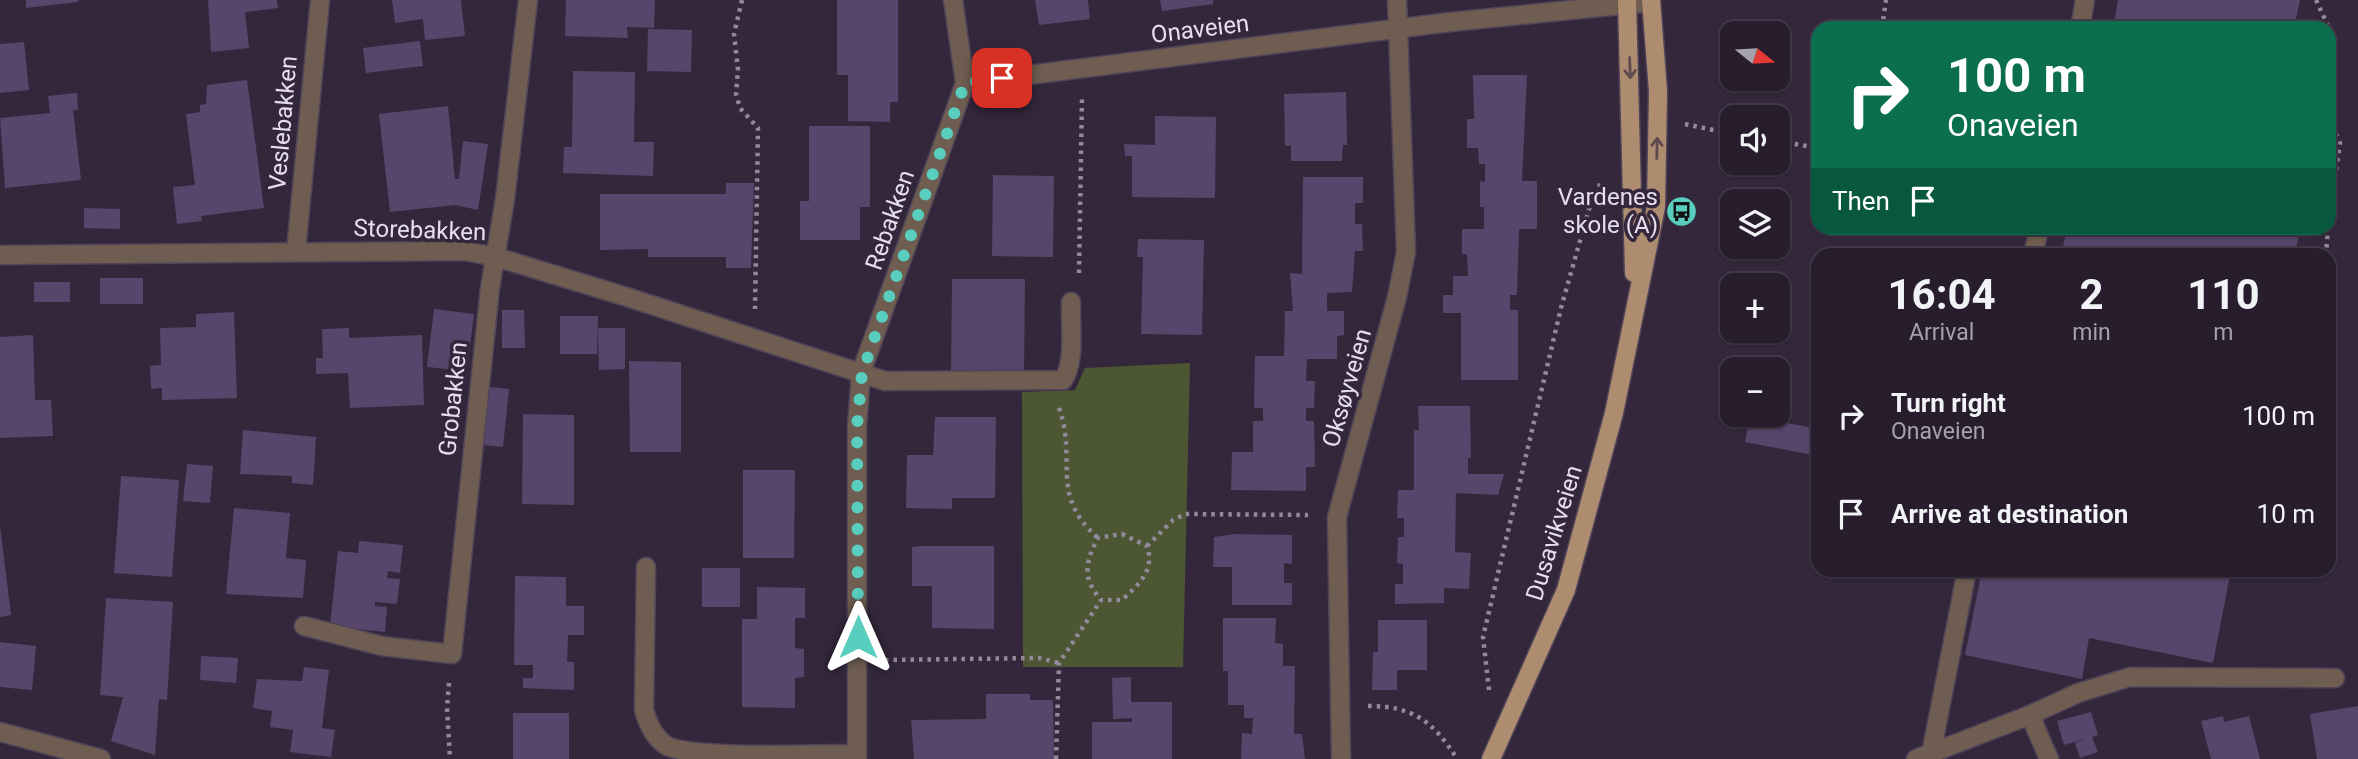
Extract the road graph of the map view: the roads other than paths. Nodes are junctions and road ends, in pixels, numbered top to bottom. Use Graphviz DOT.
graph roads {
  1 [pos="320,0"];
  2 [pos="528,0"];
  3 [pos="953,0"];
  4 [pos="1397,0"];
  5 [pos="2085,0"];
  6 [pos="1651,1"];
  7 [pos="1627,3"];
  8 [pos="2081,21"];
  9 [pos="1399,29"];
  10 [pos="965,83"];
  11 [pos="296,251"];
  12 [pos="0,255"];
  13 [pos="496,257"];
  14 [pos="1071,302"];
  15 [pos="1634,312"];
  16 [pos="862,373"];
  17 [pos="646,567"];
  18 [pos="1966,577"];
  19 [pos="304,626"];
  20 [pos="2335,678"];
  21 [pos="2030,715"];
  22 [pos="0,732"];
  23 [pos="1924,756"];
  24 [pos="857,757"];
  25 [pos="101,759"];
  26 [pos="1341,759"];
  27 [pos="1491,759"];
  28 [pos="2049,759"];
  1 -- 11 [label="street, Veslebakken"];
  2 -- 13 [label="street, Grobakken"];
  3 -- 10 [label="street, Rebakken"];
  4 -- 9 [label="street, Oksøyveien"];
  5 -- 8 [label="street"];
  6 -- 7 [label="street, Onaveien"];
  15 -- 6 [label="main road, Dusavikveien, one-way"];
  7 -- 9 [label="street, Onaveien"];
  7 -- 15 [label="main road, Dusavikveien, one-way"];
  9 -- 10 [label="street, Onaveien"];
  9 -- 26 [label="street, Oksøyveien"];
  10 -- 16 [label="street, Rebakken"];
  11 -- 12 [label="street, Storebakken"];
  11 -- 13 [label="street, Storebakken"];
  13 -- 16 [label="street, Storebakken"];
  13 -- 19 [label="street, Grobakken"];
  14 -- 16 [label="street"];
  15 -- 27 [label="main road, Dusavikveien"];
  16 -- 24 [label="street, Rebakken"];
  17 -- 24 [label="street, Rebakken"];
  18 -- 23 [label="street"];
  20 -- 21 [label="street"];
  21 -- 23 [label="street"];
  21 -- 28 [label="street"];
  22 -- 25 [label="street"];
}
